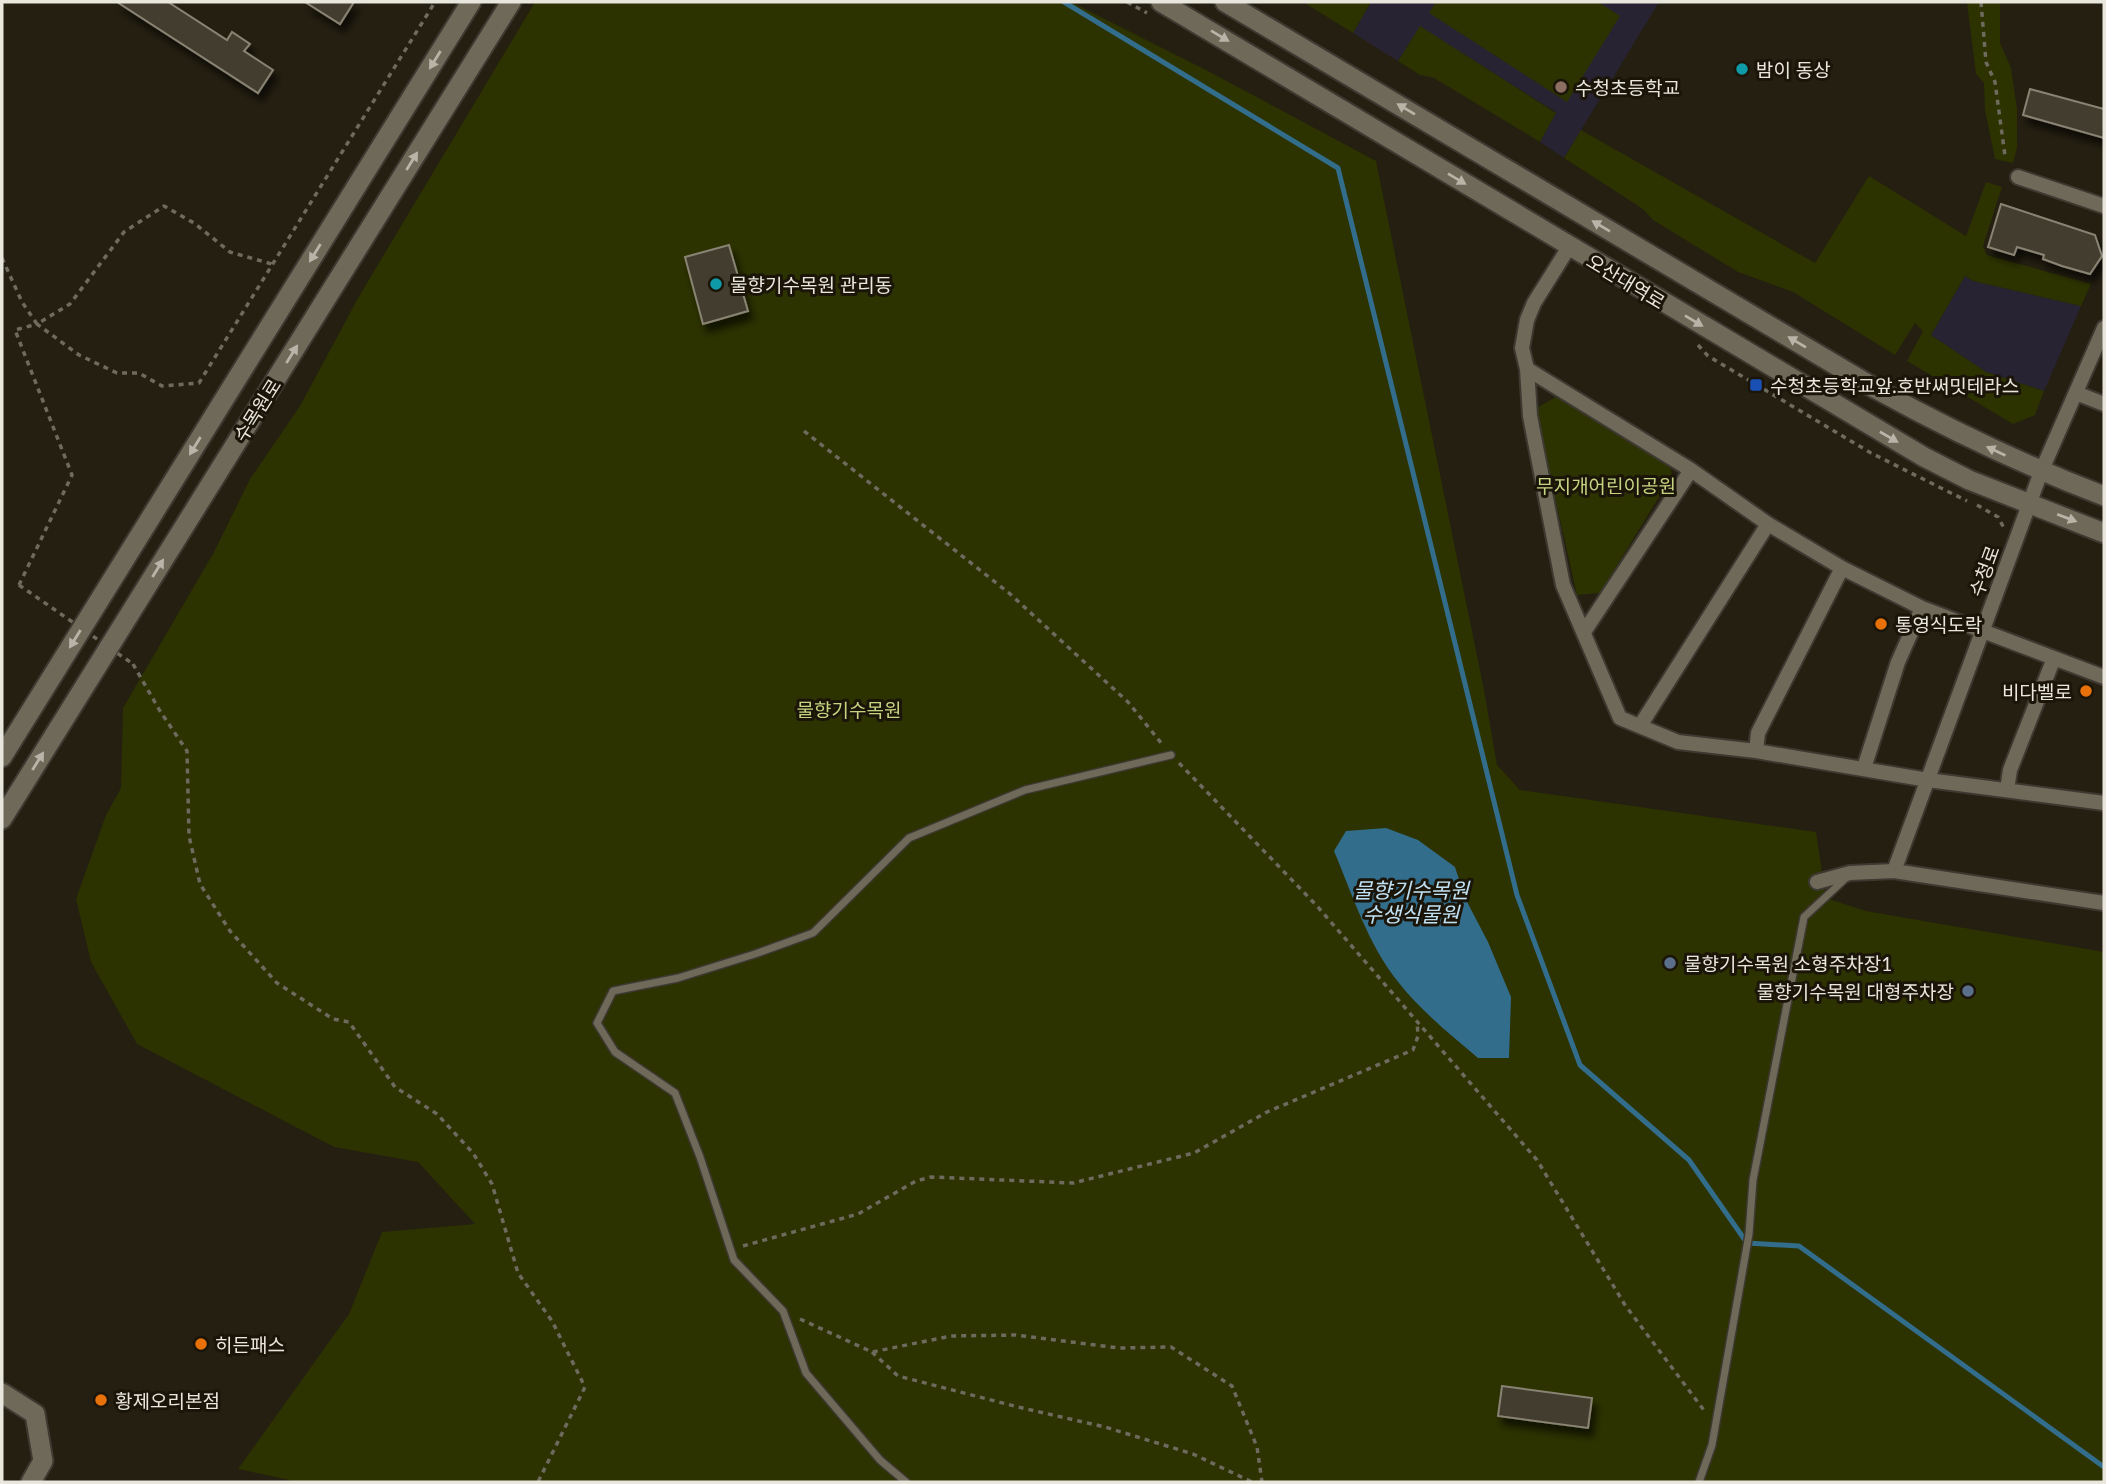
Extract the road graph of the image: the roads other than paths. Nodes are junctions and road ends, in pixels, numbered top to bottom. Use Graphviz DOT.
graph roads {
  1 [pos="471,2"];
  2 [pos="511,2"];
  3 [pos="1161,2"];
  4 [pos="1225,2"];
  5 [pos="2018,177"];
  6 [pos="2104,206"];
  7 [pos="1569,247"];
  8 [pos="2104,328"];
  9 [pos="1527,369"];
  10 [pos="2076,393"];
  11 [pos="2104,404"];
  12 [pos="1690,470"];
  13 [pos="2041,471"];
  14 [pos="2104,496"];
  15 [pos="2029,504"];
  16 [pos="1768,524"];
  17 [pos="2104,533"];
  18 [pos="1842,568"];
  19 [pos="1922,608"];
  20 [pos="1983,630"];
  21 [pos="1584,632"];
  22 [pos="2054,658"];
  23 [pos="2104,677"];
  24 [pos="1640,726"];
  25 [pos="1756,751"];
  26 [pos="1171,755"];
  27 [pos="2,757"];
  28 [pos="1864,768"];
  29 [pos="1928,780"];
  30 [pos="2007,790"];
  31 [pos="2104,803"];
  32 [pos="2,819"];
  33 [pos="1894,871"];
  34 [pos="1850,873"];
  35 [pos="1817,882"];
  36 [pos="2104,903"];
  37 [pos="2,1393"];
  38 [pos="31,1482"];
  39 [pos="906,1482"];
  40 [pos="1699,1482"];
  1 -- 27 [label="main road, 수목원로, one-way"];
  32 -- 2 [label="main road, 수목원로, one-way"];
  3 -- 7 [label="main road, 오산대역로, one-way"];
  13 -- 4 [label="main road, 오산대역로, one-way"];
  5 -- 6 [label="street"];
  7 -- 9 [label="street"];
  7 -- 15 [label="main road, 오산대역로, one-way"];
  8 -- 10 [label="street, 수청로"];
  9 -- 12 [label="street"];
  9 -- 21 [label="street"];
  10 -- 11 [label="street"];
  10 -- 13 [label="street, 수청로"];
  12 -- 16 [label="street"];
  12 -- 21 [label="street"];
  13 -- 14 [label="main road, 오산대역로"];
  13 -- 15 [label="street, 수청로"];
  15 -- 17 [label="main road, 오산대역로, one-way"];
  15 -- 20 [label="street, 수청로"];
  16 -- 18 [label="street"];
  16 -- 24 [label="street"];
  18 -- 19 [label="street"];
  18 -- 25 [label="street"];
  19 -- 20 [label="street"];
  19 -- 28 [label="street"];
  20 -- 22 [label="street"];
  20 -- 29 [label="street, 수청로"];
  21 -- 24 [label="street"];
  22 -- 23 [label="street"];
  22 -- 30 [label="street"];
  24 -- 25 [label="street"];
  25 -- 28 [label="street"];
  26 -- 39 [label="lane"];
  28 -- 29 [label="street"];
  29 -- 30 [label="street"];
  29 -- 33 [label="street, 수청로"];
  30 -- 31 [label="street"];
  33 -- 34 [label="street"];
  33 -- 36 [label="street"];
  34 -- 35 [label="street"];
  34 -- 40 [label="lane"];
  37 -- 38 [label="main road"];
}
